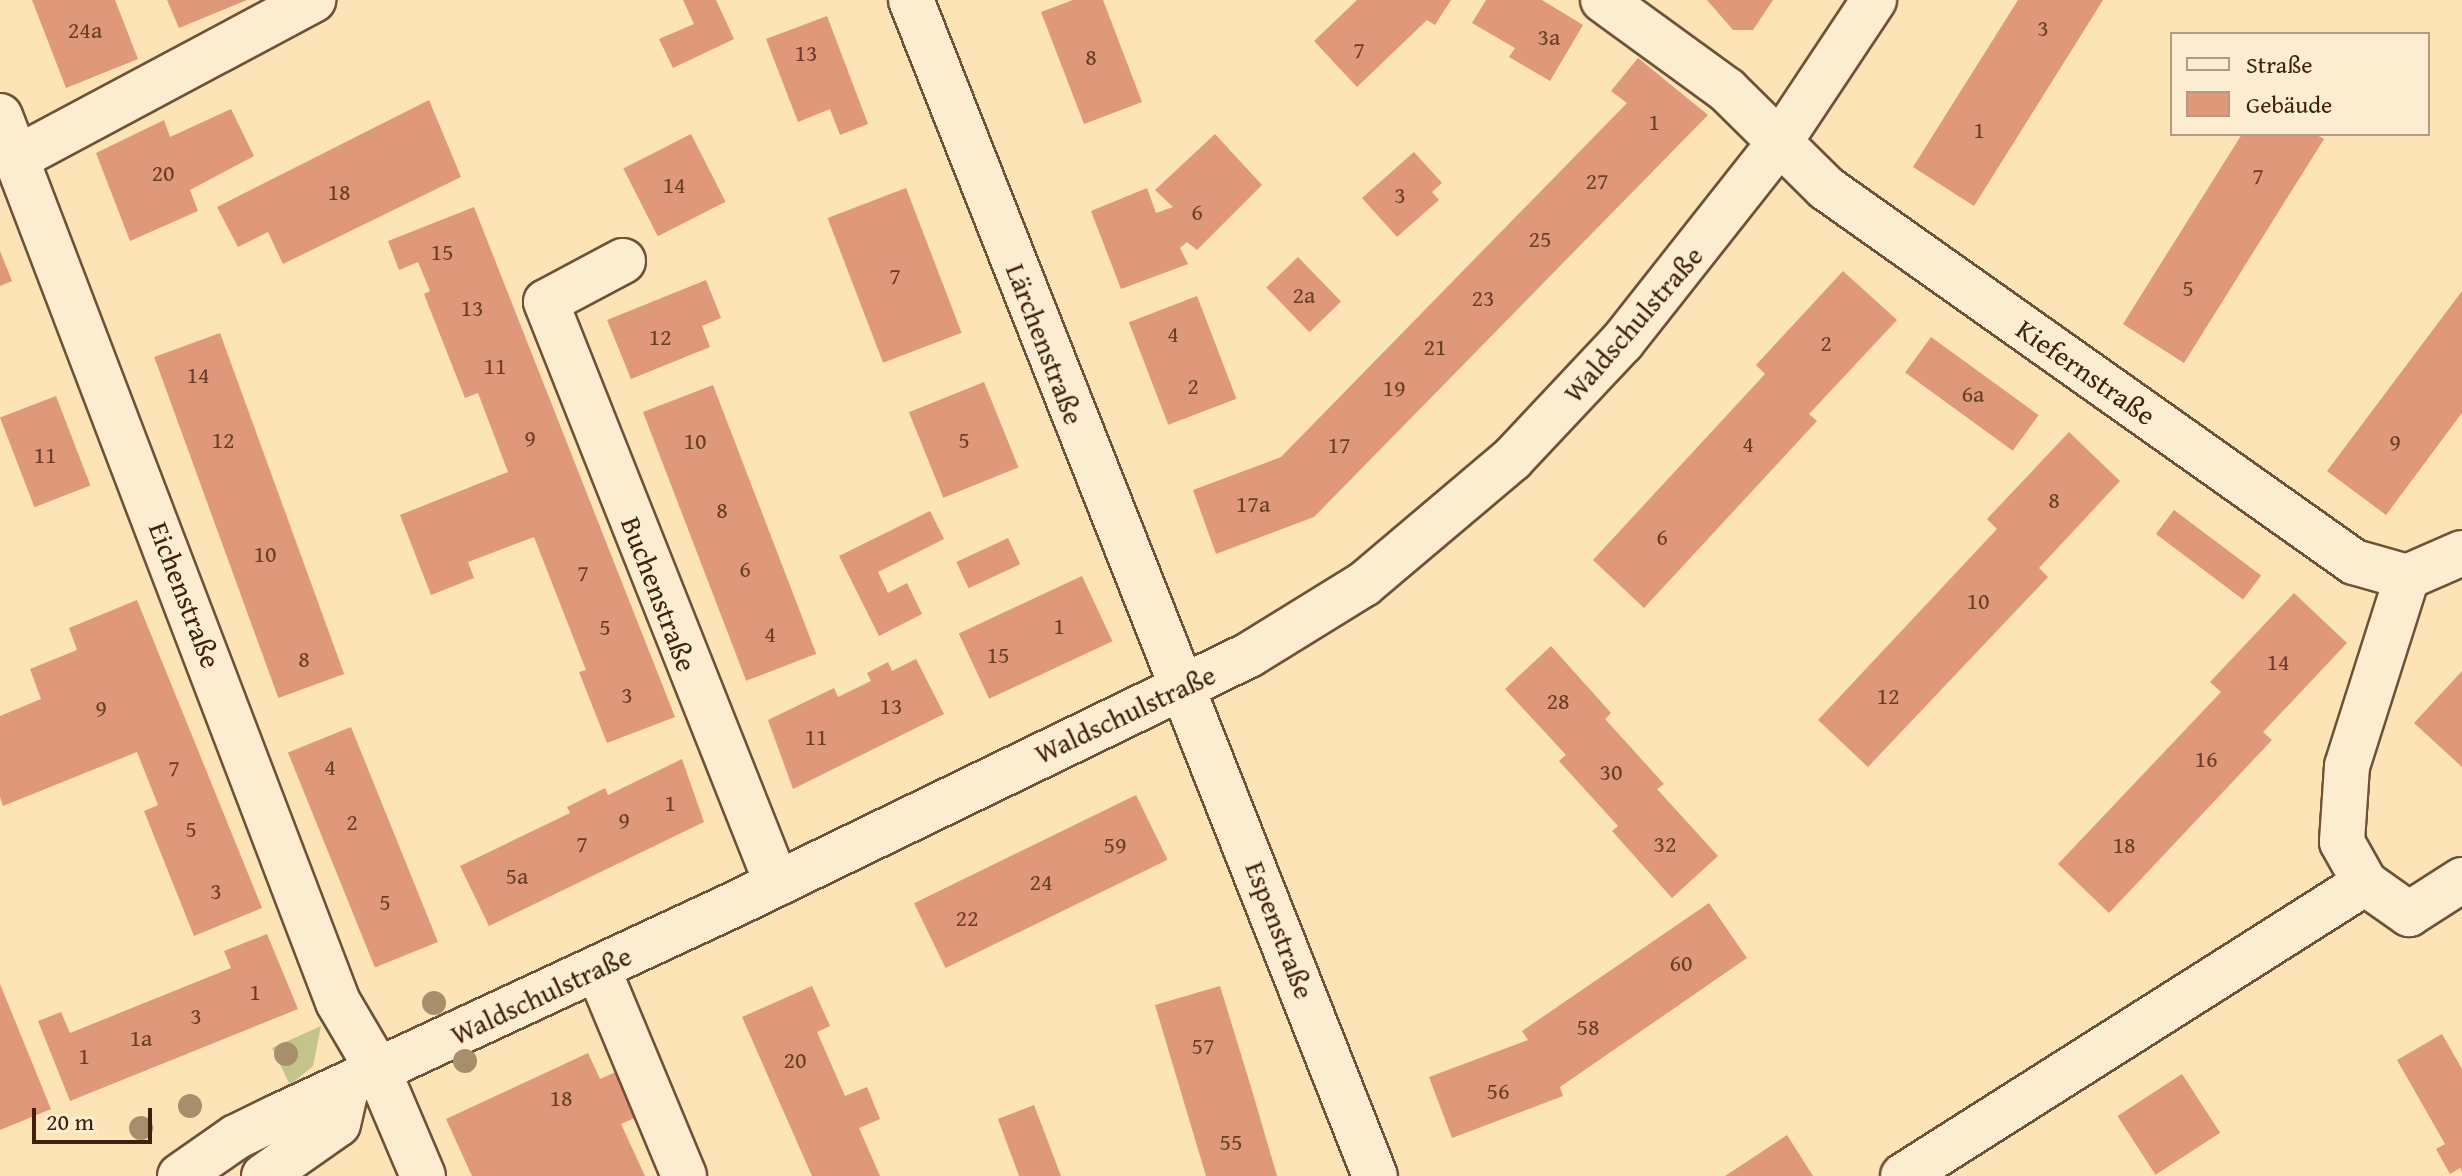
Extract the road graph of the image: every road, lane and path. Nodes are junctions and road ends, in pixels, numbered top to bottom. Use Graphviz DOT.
graph roads {
  1 [pos="313,0"];
  2 [pos="911,0"];
  3 [pos="1603,0"];
  4 [pos="1874,0"];
  5 [pos="0,116"];
  6 [pos="1779,143"];
  7 [pos="17,158"];
  8 [pos="623,261"];
  9 [pos="2462,553"];
  10 [pos="2407,577"];
  11 [pos="1185,685"];
  12 [pos="2462,880"];
  13 [pos="2365,883"];
  14 [pos="777,884"];
  15 [pos="598,969"];
  16 [pos="362,1078"];
  17 [pos="180,1176"];
  18 [pos="264,1176"];
  19 [pos="423,1176"];
  20 [pos="684,1176"];
  21 [pos="1375,1176"];
  22 [pos="1903,1176"];
  1 -- 7 [label="street"];
  2 -- 11 [label="street, Lärchenstraße"];
  3 -- 6 [label="street, Kiefernstraße"];
  4 -- 6 [label="street, Waldschulstraße"];
  5 -- 7 [label="street, Eichenstraße"];
  6 -- 10 [label="street, Kiefernstraße"];
  6 -- 11 [label="street, Waldschulstraße"];
  7 -- 16 [label="street, Eichenstraße"];
  8 -- 14 [label="street, Buchenstraße"];
  9 -- 10 [label="street"];
  10 -- 13 [label="street"];
  11 -- 14 [label="street, Waldschulstraße"];
  11 -- 21 [label="street, Espenstraße"];
  12 -- 13 [label="street"];
  13 -- 22 [label="street"];
  14 -- 15 [label="street, Waldschulstraße"];
  15 -- 16 [label="street, Waldschulstraße"];
  15 -- 20 [label="street"];
  16 -- 17 [label="street, Waldschulstraße"];
  16 -- 18 [label="street"];
  16 -- 19 [label="street, Eichenstraße"];
}
